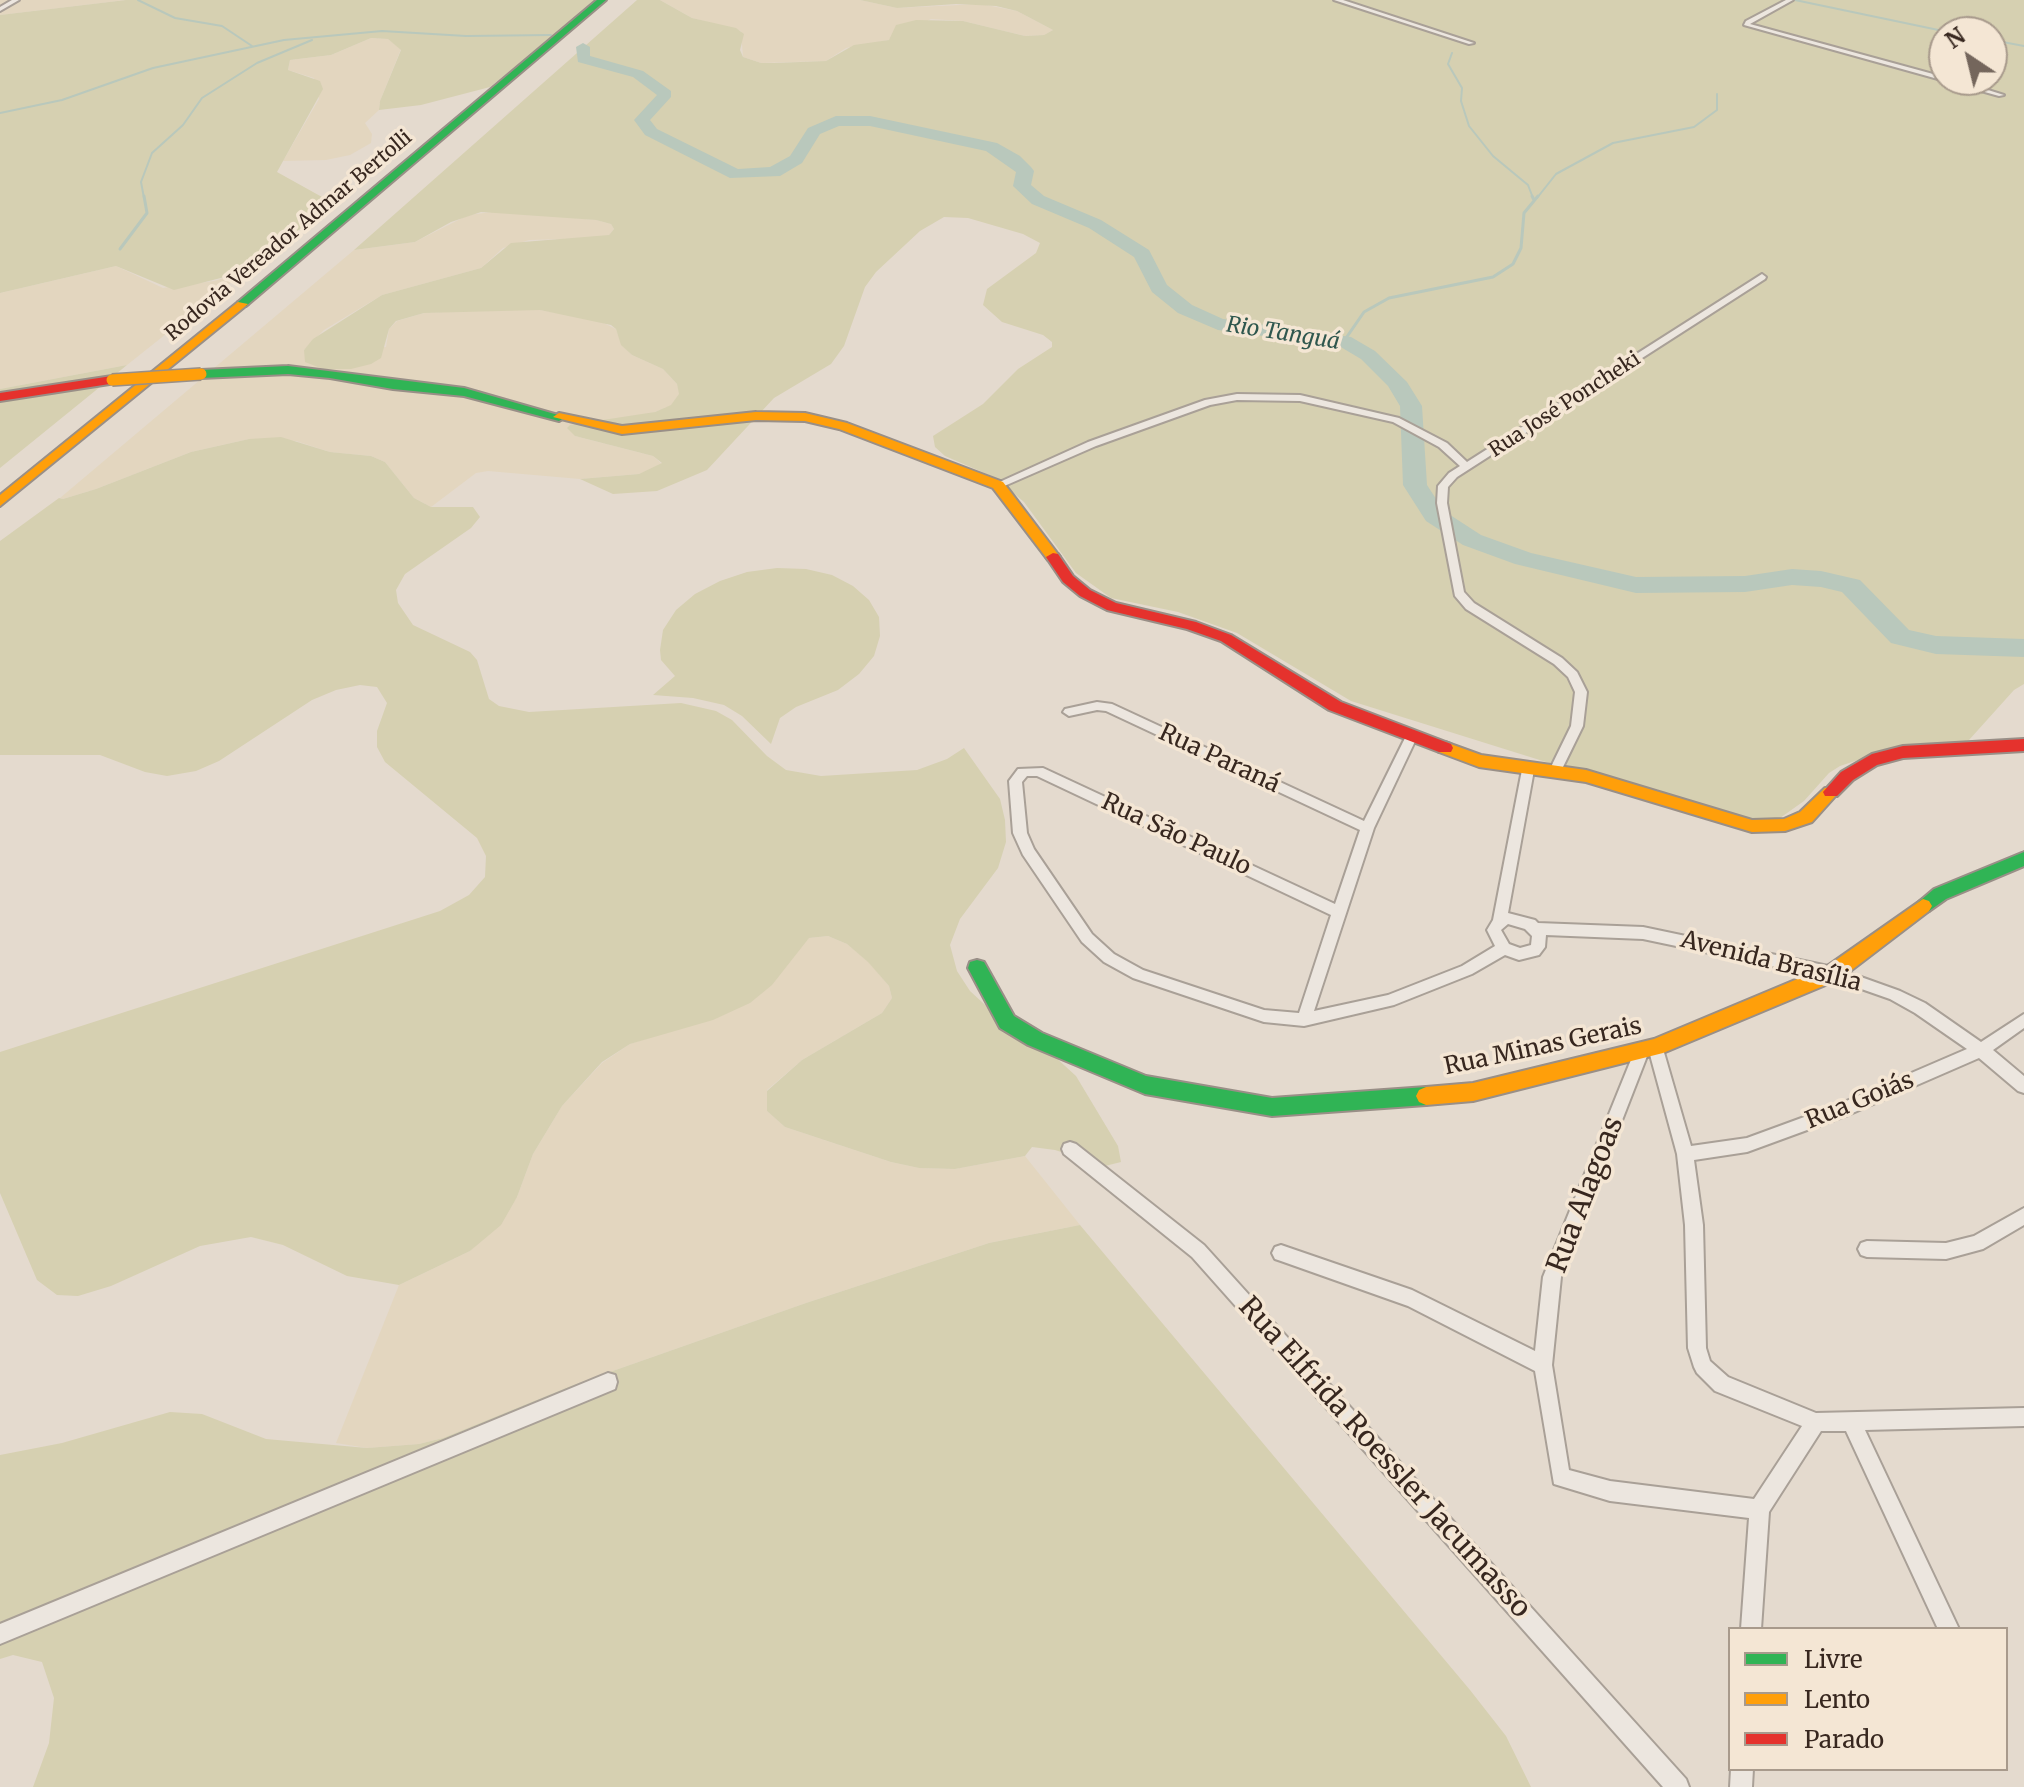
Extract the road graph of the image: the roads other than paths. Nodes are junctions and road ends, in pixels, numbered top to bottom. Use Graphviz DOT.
graph roads {
  1 [pos="16,0"];
  2 [pos="602,0"];
  3 [pos="1337,0"];
  4 [pos="1790,0"];
  5 [pos="0,9"];
  6 [pos="1471,43"];
  7 [pos="1928,74"];
  8 [pos="1762,277"];
  9 [pos="0,397"];
  10 [pos="1467,467"];
  11 [pos="998,485"];
  12 [pos="0,502"];
  13 [pos="1069,712"];
  14 [pos="1411,737"];
  15 [pos="2024,745"];
  16 [pos="1528,770"];
  17 [pos="1555,771"];
  18 [pos="1367,828"];
  19 [pos="2024,859"];
  20 [pos="1339,912"];
  21 [pos="1500,920"];
  22 [pos="1536,929"];
  23 [pos="1504,948"];
  24 [pos="977,968"];
  25 [pos="1833,973"];
  26 [pos="1304,1020"];
  27 [pos="2024,1020"];
  28 [pos="1649,1048"];
  29 [pos="1981,1050"];
  30 [pos="2024,1086"];
  31 [pos="1070,1149"];
  32 [pos="1685,1154"];
  33 [pos="2024,1216"];
  34 [pos="1867,1249"];
  35 [pos="1281,1253"];
  36 [pos="1543,1365"];
  37 [pos="608,1382"];
  38 [pos="2024,1417"];
  39 [pos="1851,1421"];
  40 [pos="1816,1422"];
  41 [pos="1759,1509"];
  42 [pos="1751,1627"];
  43 [pos="1948,1627"];
  44 [pos="0,1634"];
  45 [pos="1678,1787"];
  1 -- 5 [label="street"];
  2 -- 12 [label="main road, Rodovia Vereador Admar Bertolli"];
  3 -- 6 [label="street"];
  4 -- 7 [label="street"];
  8 -- 10 [label="street, Rua José Poncheki"];
  9 -- 11 [label="main road, bridge"];
  10 -- 11 [label="street, Rua José Poncheki"];
  10 -- 17 [label="street"];
  11 -- 14 [label="main road"];
  13 -- 18 [label="street, Rua Paraná"];
  14 -- 16 [label="main road"];
  14 -- 18 [label="street"];
  15 -- 17 [label="main road"];
  16 -- 17 [label="main road"];
  16 -- 21 [label="street"];
  18 -- 20 [label="street"];
  19 -- 25 [label="main road, Rua Minas Gerais"];
  20 -- 26 [label="street"];
  20 -- 26 [label="street, Rua São Paulo"];
  21 -- 22 [label="street"];
  21 -- 23 [label="street"];
  22 -- 23 [label="street"];
  22 -- 25 [label="street, Avenida Brasília"];
  23 -- 26 [label="street"];
  24 -- 28 [label="main road, Rua Minas Gerais"];
  25 -- 28 [label="main road, Rua Minas Gerais"];
  25 -- 29 [label="street, Avenida Brasília"];
  27 -- 29 [label="street, Rua Goiás"];
  28 -- 32 [label="street"];
  28 -- 36 [label="street, Rua Alagoas"];
  29 -- 30 [label="street, Avenida Brasília"];
  29 -- 32 [label="street, Rua Goiás"];
  31 -- 45 [label="street, Rua Elfrida Roessler Jacumasso"];
  32 -- 40 [label="street"];
  33 -- 34 [label="street"];
  35 -- 36 [label="street"];
  36 -- 41 [label="street, Rua Alagoas"];
  37 -- 44 [label="street"];
  38 -- 39 [label="street"];
  39 -- 40 [label="street"];
  39 -- 43 [label="street"];
  40 -- 41 [label="street"];
  41 -- 42 [label="street"];
}
